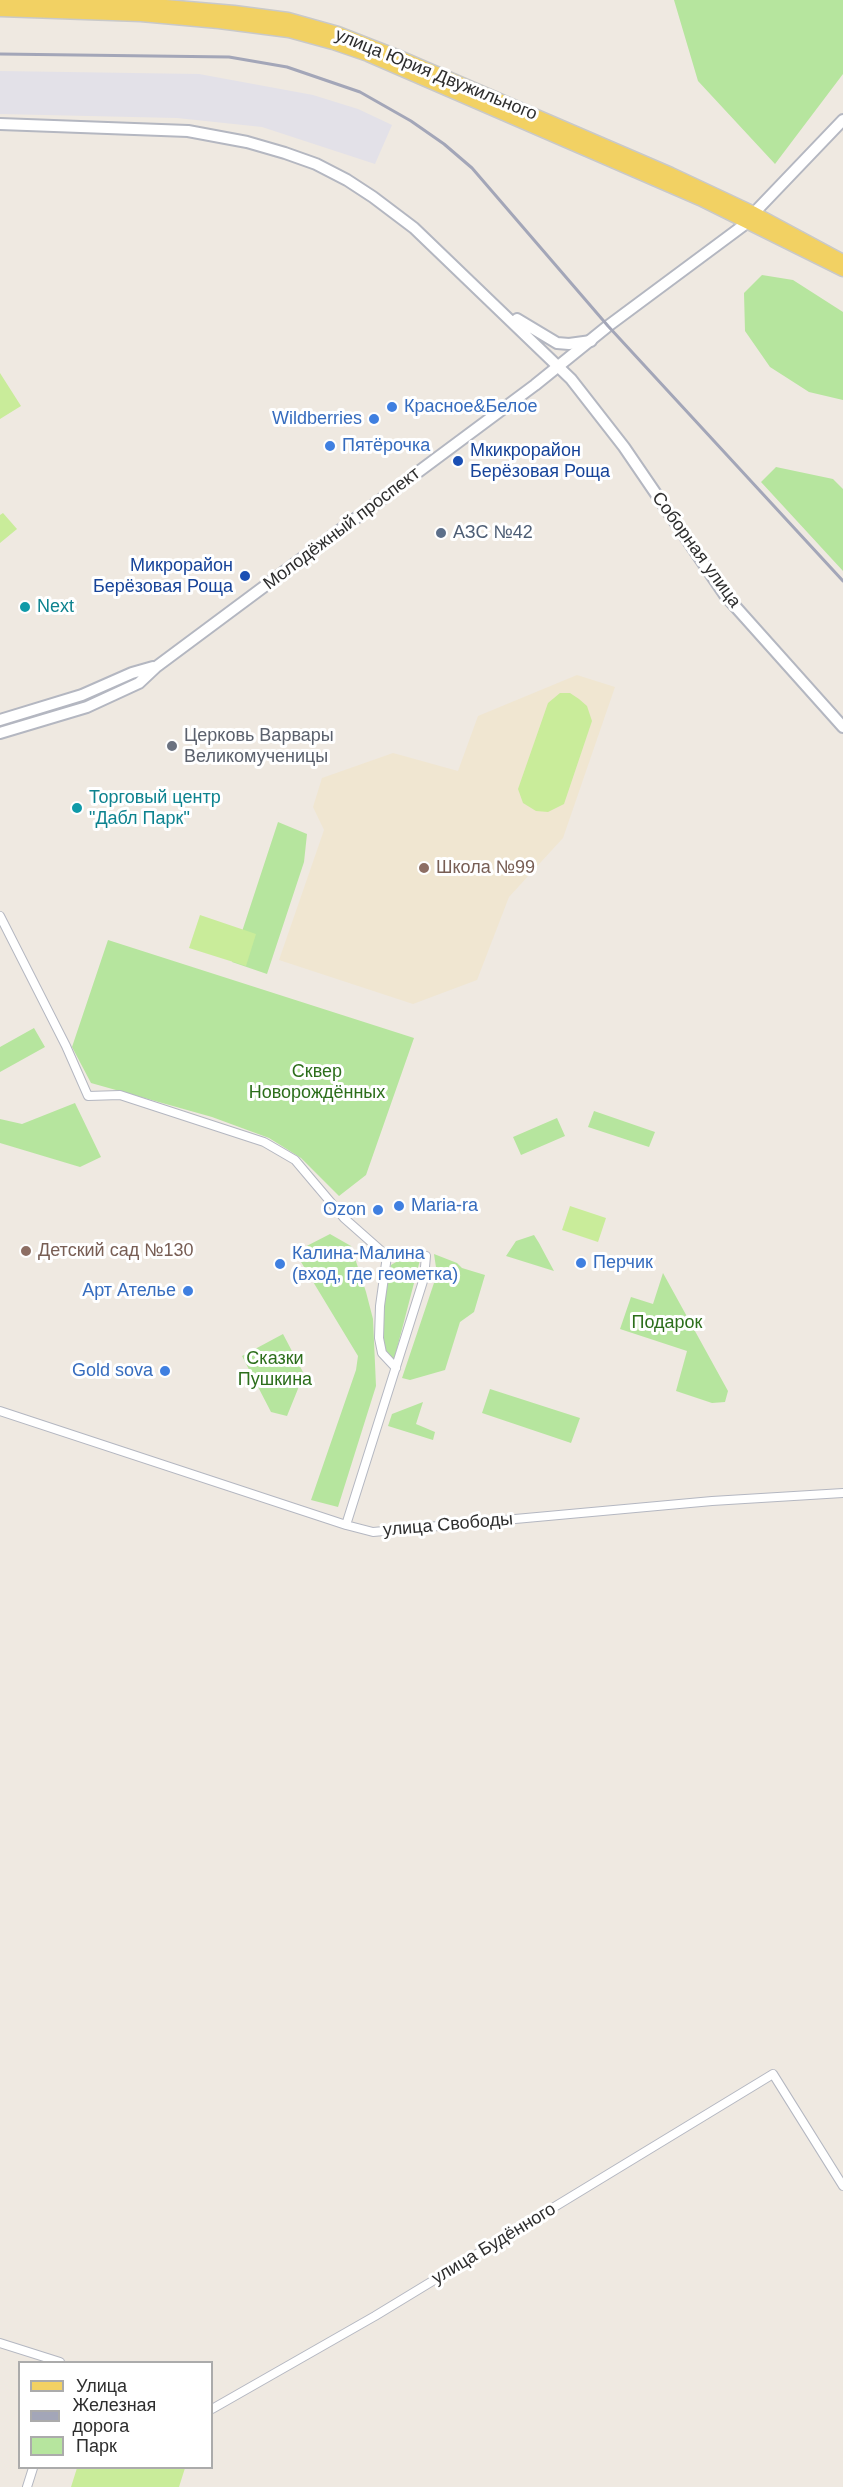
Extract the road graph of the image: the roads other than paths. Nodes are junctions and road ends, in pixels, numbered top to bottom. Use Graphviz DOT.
graph roads {
  1 [pos="0,1"];
  2 [pos="0,10"];
  3 [pos="843,120"];
  4 [pos="0,124"];
  5 [pos="751,218"];
  6 [pos="843,261"];
  7 [pos="843,270"];
  8 [pos="501,309"];
  9 [pos="591,341"];
  10 [pos="558,367"];
  11 [pos="156,667"];
  12 [pos="0,720"];
  13 [pos="843,727"];
  14 [pos="0,733"];
  15 [pos="0,916"];
  16 [pos="387,1256"];
  17 [pos="396,1368"];
  18 [pos="0,1411"];
  19 [pos="843,1493"];
  20 [pos="346,1525"];
  21 [pos="843,2186"];
  22 [pos="0,2343"];
  23 [pos="57,2361"];
  24 [pos="213,2408"];
  25 [pos="33,2469"];
  26 [pos="27,2487"];
  1 -- 5 [label="main road, улица Юрия Двужильного"];
  2 -- 5 [label="main road, улица Юрия Двужильного"];
  3 -- 5 [label="street, Молодёжный проспект"];
  4 -- 8 [label="street"];
  5 -- 6 [label="main road, улица Юрия Двужильного"];
  5 -- 7 [label="main road, улица Юрия Двужильного"];
  5 -- 9 [label="street, Молодёжный проспект"];
  8 -- 9 [label="street"];
  8 -- 10 [label="street, Соборная улица"];
  9 -- 10 [label="street, Молодёжный проспект"];
  10 -- 11 [label="street, Молодёжный проспект"];
  10 -- 13 [label="street, Соборная улица"];
  11 -- 12 [label="street, Молодёжный проспект"];
  11 -- 14 [label="street, Молодёжный проспект"];
  15 -- 16 [label="street"];
  16 -- 17 [label="street"];
  16 -- 17 [label="street"];
  17 -- 20 [label="street"];
  18 -- 20 [label="street, улица Свободы"];
  19 -- 20 [label="street, улица Свободы"];
  21 -- 24 [label="street, улица Будённого"];
  22 -- 23 [label="street"];
  25 -- 26 [label="street"];
}
